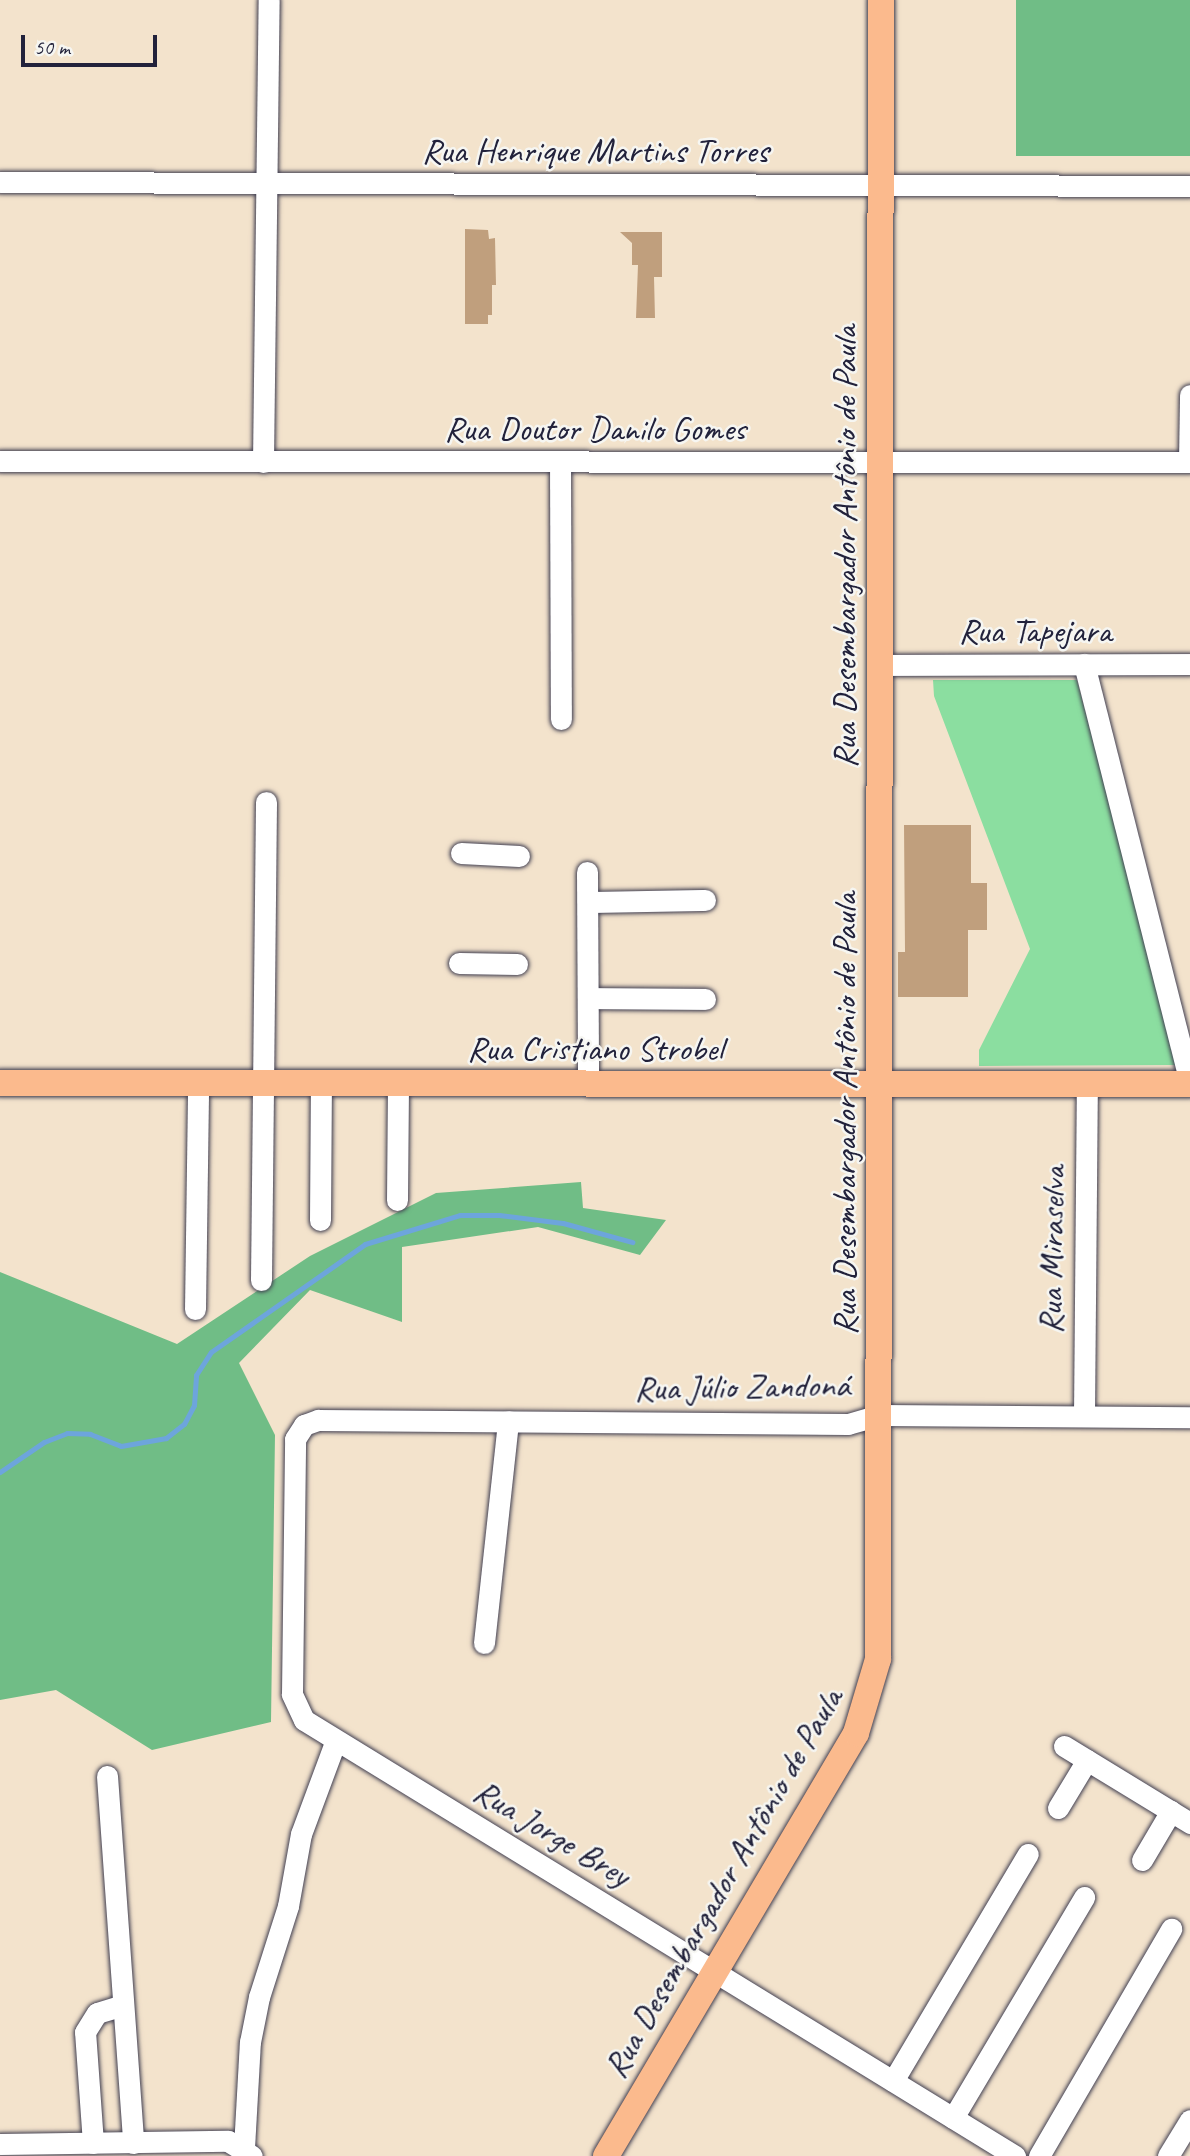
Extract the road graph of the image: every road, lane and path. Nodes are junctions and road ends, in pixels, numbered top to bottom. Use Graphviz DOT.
graph roads {
  1 [pos="269,0"];
  2 [pos="881,0"];
  3 [pos="0,182"];
  4 [pos="266,183"];
  5 [pos="881,185"];
  6 [pos="1190,186"];
  7 [pos="1190,395"];
  8 [pos="0,461"];
  9 [pos="560,461"];
  10 [pos="263,462"];
  11 [pos="880,462"];
  12 [pos="1190,463"];
  13 [pos="1084,664"];
  14 [pos="1190,664"];
  15 [pos="880,665"];
  16 [pos="561,719"];
  17 [pos="266,802"];
  18 [pos="461,853"];
  19 [pos="519,856"];
  20 [pos="587,872"];
  21 [pos="705,900"];
  22 [pos="587,902"];
  23 [pos="459,963"];
  24 [pos="517,964"];
  25 [pos="588,998"];
  26 [pos="705,999"];
  27 [pos="0,1083"];
  28 [pos="261,1083"];
  29 [pos="1190,1083"];
  30 [pos="198,1084"];
  31 [pos="321,1084"];
  32 [pos="398,1084"];
  33 [pos="588,1084"];
  34 [pos="880,1084"];
  35 [pos="1087,1084"];
  36 [pos="397,1200"];
  37 [pos="320,1220"];
  38 [pos="261,1280"];
  39 [pos="195,1309"];
  40 [pos="880,1415"];
  41 [pos="1084,1416"];
  42 [pos="1190,1417"];
  43 [pos="508,1421"];
  44 [pos="299,1431"];
  45 [pos="484,1643"];
  46 [pos="336,1740"];
  47 [pos="1064,1746"];
  48 [pos="1087,1760"];
  49 [pos="107,1776"];
  50 [pos="1058,1808"];
  51 [pos="1171,1811"];
  52 [pos="1190,1823"];
  53 [pos="1028,1854"];
  54 [pos="1142,1860"];
  55 [pos="1084,1897"];
  56 [pos="1171,1929"];
  57 [pos="715,1972"];
  58 [pos="123,2005"];
  59 [pos="893,2081"];
  60 [pos="953,2118"];
  61 [pos="1190,2120"];
  62 [pos="93,2143"];
  63 [pos="133,2143"];
  64 [pos="0,2144"];
  65 [pos="248,2152"];
  66 [pos="606,2156"];
  67 [pos="1015,2156"];
  68 [pos="1039,2156"];
  69 [pos="1168,2156"];
  1 -- 4 [label="street"];
  2 -- 5 [label="main road, Rua Desembargador Antônio de Paula"];
  3 -- 4 [label="street, Rua Henrique Martins Torres"];
  4 -- 5 [label="street, Rua Henrique Martins Torres"];
  4 -- 10 [label="street"];
  5 -- 6 [label="street, Rua Henrique Martins Torres"];
  5 -- 11 [label="main road, Rua Desembargador Antônio de Paula"];
  7 -- 12 [label="street"];
  8 -- 10 [label="street, Rua Doutor Danilo Gomes"];
  9 -- 10 [label="street, Rua Doutor Danilo Gomes"];
  9 -- 11 [label="street, Rua Doutor Danilo Gomes"];
  9 -- 16 [label="street"];
  11 -- 12 [label="street, Rua Doutor Danilo Gomes"];
  11 -- 15 [label="main road, Rua Desembargador Antônio de Paula"];
  13 -- 14 [label="street, Rua Tapejara"];
  13 -- 15 [label="street, Rua Tapejara"];
  13 -- 29 [label="street"];
  15 -- 34 [label="main road, Rua Desembargador Antônio de Paula"];
  17 -- 28 [label="street"];
  18 -- 19 [label="street"];
  20 -- 22 [label="street"];
  21 -- 22 [label="street"];
  22 -- 25 [label="street"];
  23 -- 24 [label="street"];
  25 -- 26 [label="street"];
  25 -- 33 [label="street"];
  27 -- 30 [label="main road, Rua Cristiano Strobel"];
  28 -- 30 [label="main road, Rua Cristiano Strobel"];
  28 -- 31 [label="main road, Rua Cristiano Strobel"];
  28 -- 38 [label="street"];
  29 -- 35 [label="main road, Rua Cristiano Strobel"];
  30 -- 39 [label="street"];
  31 -- 32 [label="main road, Rua Cristiano Strobel"];
  31 -- 37 [label="street"];
  32 -- 33 [label="main road, Rua Cristiano Strobel"];
  32 -- 36 [label="street"];
  33 -- 34 [label="main road, Rua Cristiano Strobel"];
  34 -- 35 [label="main road, Rua Cristiano Strobel"];
  34 -- 40 [label="main road, Rua Desembargador Antônio de Paula"];
  35 -- 41 [label="street, Rua Miraselva"];
  40 -- 41 [label="street, Rua Júlio Zandoná"];
  40 -- 43 [label="street, Rua Júlio Zandoná"];
  40 -- 57 [label="main road, Rua Desembargador Antônio de Paula"];
  41 -- 42 [label="street, Rua Júlio Zandoná"];
  43 -- 44 [label="street, Rua Júlio Zandoná"];
  43 -- 45 [label="street"];
  44 -- 46 [label="street, Rua Jorge Brey"];
  46 -- 57 [label="street, Rua Jorge Brey"];
  46 -- 65 [label="street"];
  47 -- 48 [label="street"];
  48 -- 50 [label="street"];
  48 -- 51 [label="street"];
  49 -- 58 [label="street"];
  51 -- 52 [label="street"];
  51 -- 54 [label="street"];
  53 -- 59 [label="street"];
  55 -- 60 [label="street"];
  56 -- 68 [label="street"];
  57 -- 59 [label="street, Rua Jorge Brey"];
  57 -- 66 [label="main road, Rua Desembargador Antônio de Paula"];
  58 -- 62 [label="street"];
  58 -- 63 [label="street"];
  59 -- 60 [label="street, Rua Jorge Brey"];
  60 -- 67 [label="street, Rua Jorge Brey"];
  61 -- 69 [label="street"];
  62 -- 63 [label="street"];
  62 -- 64 [label="street"];
  63 -- 65 [label="street"];
}
